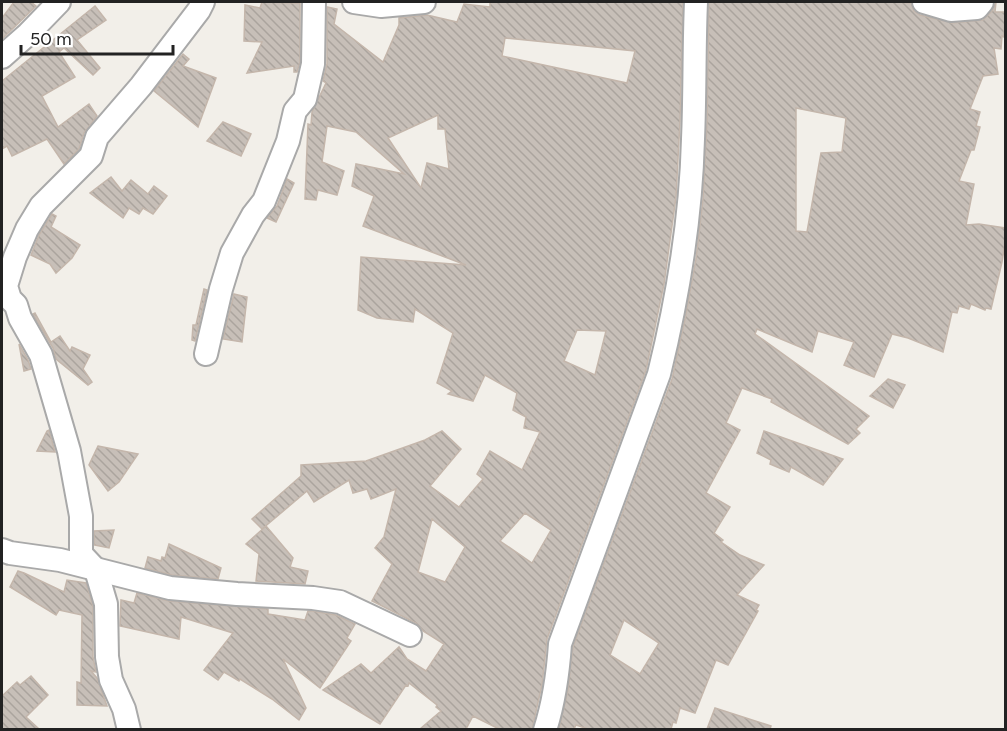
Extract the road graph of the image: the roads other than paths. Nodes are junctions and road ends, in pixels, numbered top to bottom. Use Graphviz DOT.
graph roads {
  1 [pos="59,2"];
  2 [pos="203,2"];
  3 [pos="314,2"];
  4 [pos="354,2"];
  5 [pos="424,2"];
  6 [pos="696,2"];
  7 [pos="924,2"];
  8 [pos="982,2"];
  9 [pos="2,57"];
  10 [pos="206,354"];
  11 [pos="2,550"];
  12 [pos="96,570"];
  13 [pos="410,635"];
  14 [pos="129,729"];
  15 [pos="544,729"];
  1 -- 9 [label="street"];
  2 -- 12 [label="street"];
  3 -- 10 [label="street"];
  4 -- 5 [label="street"];
  6 -- 15 [label="street"];
  7 -- 8 [label="street"];
  11 -- 12 [label="street"];
  12 -- 13 [label="street"];
  12 -- 14 [label="street"];
}
